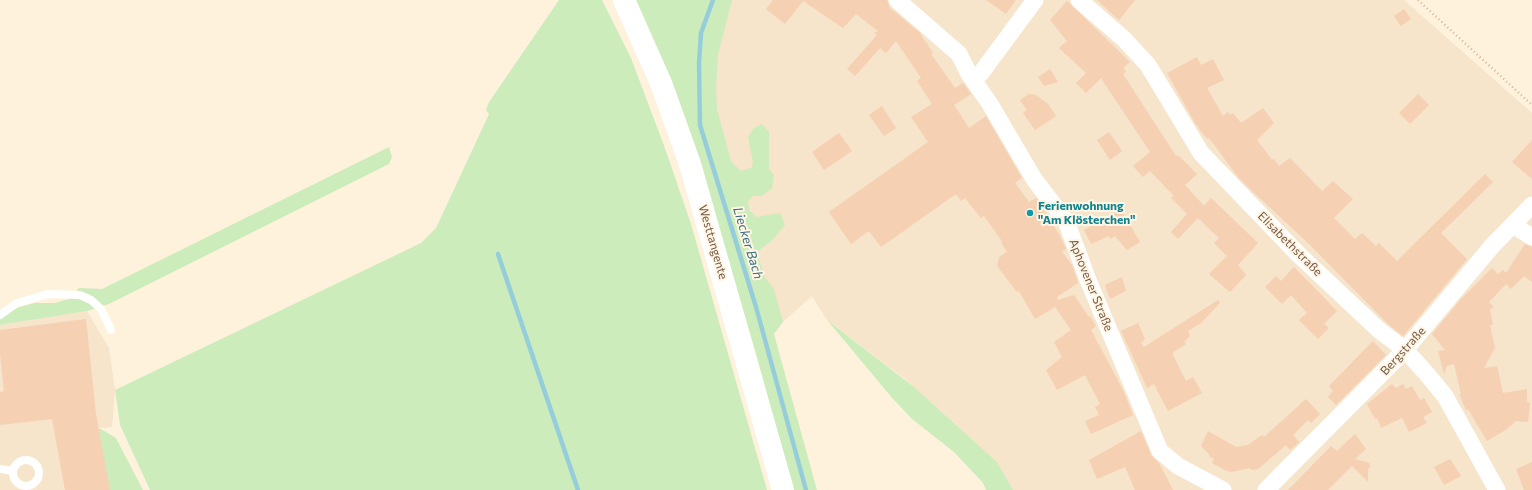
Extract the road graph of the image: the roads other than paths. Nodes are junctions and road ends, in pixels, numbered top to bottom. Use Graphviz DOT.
graph roads {
  1 [pos="624,0"];
  2 [pos="897,0"];
  3 [pos="1035,0"];
  4 [pos="1079,0"];
  5 [pos="973,78"];
  6 [pos="1532,204"];
  7 [pos="1513,225"];
  8 [pos="1532,237"];
  9 [pos="0,315"];
  10 [pos="111,330"];
  11 [pos="1405,350"];
  12 [pos="0,469"];
  13 [pos="13,471"];
  14 [pos="782,490"];
  15 [pos="1222,490"];
  16 [pos="1266,490"];
  17 [pos="1497,490"];
  1 -- 14 [label="main road, Westtangente"];
  2 -- 5 [label="street, Aphovener Straße"];
  3 -- 5 [label="street"];
  4 -- 11 [label="street, Elisabethstraße"];
  5 -- 15 [label="street, Aphovener Straße"];
  6 -- 7 [label="street, Bergstraße"];
  7 -- 8 [label="street"];
  7 -- 11 [label="street, Bergstraße"];
  9 -- 10 [label="lane"];
  11 -- 16 [label="street, Bergstraße"];
  11 -- 17 [label="street, Elisabethstraße"];
  12 -- 13 [label="lane"];
}
